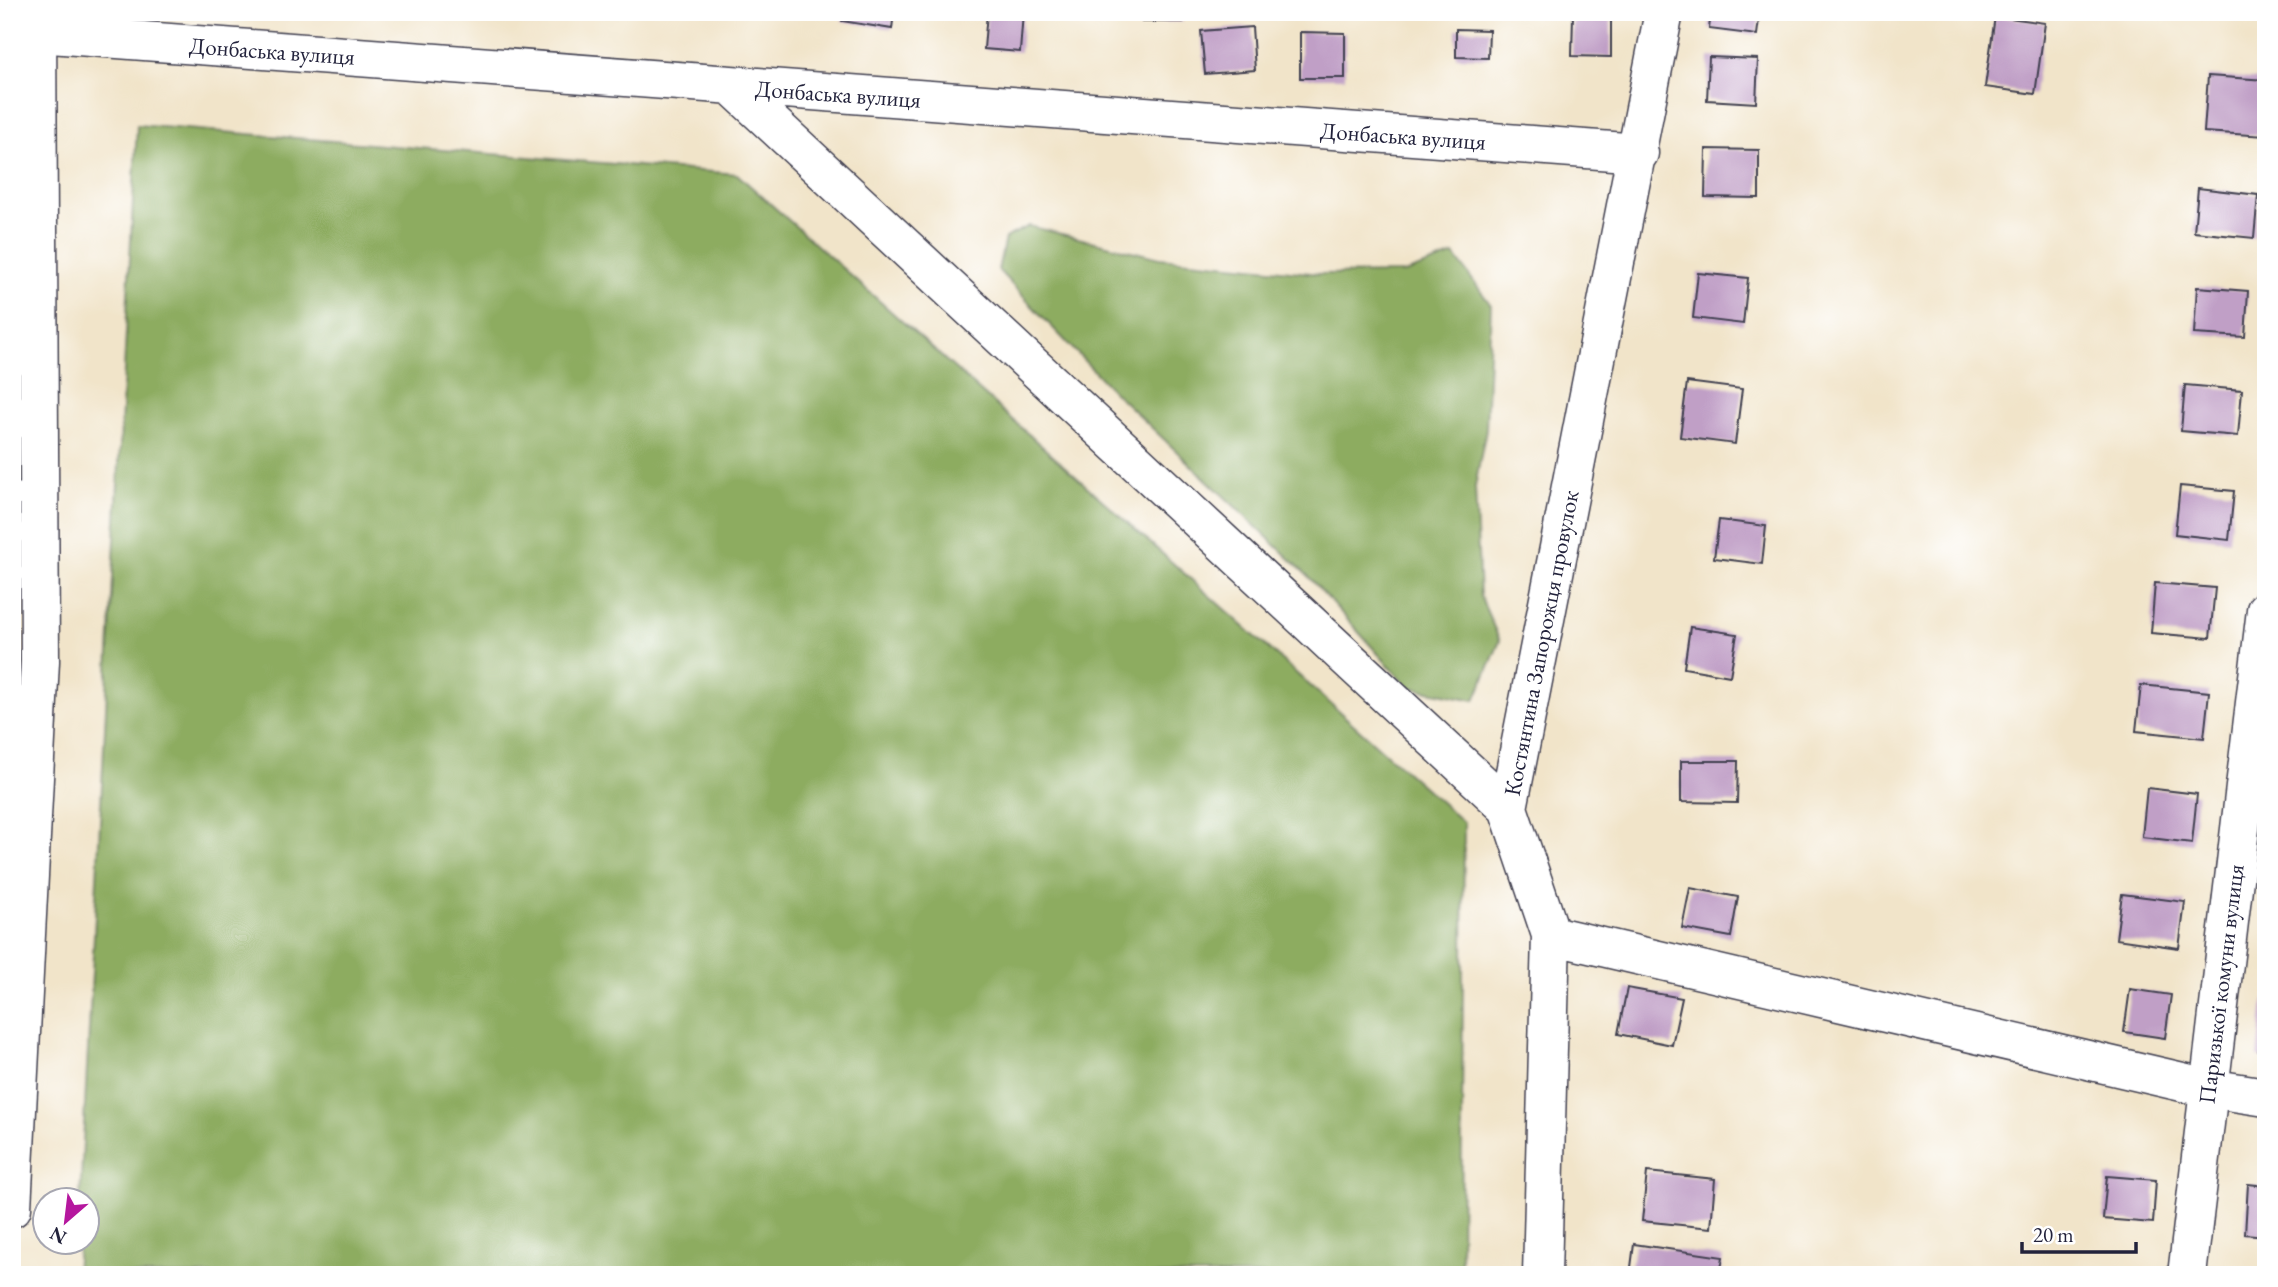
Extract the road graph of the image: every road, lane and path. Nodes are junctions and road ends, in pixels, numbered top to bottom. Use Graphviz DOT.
graph roads {
  1 [pos="1664,12"];
  2 [pos="37,22"];
  3 [pos="732,86"];
  4 [pos="1639,153"];
  5 [pos="30,486"];
  6 [pos="2266,610"];
  7 [pos="1508,808"];
  8 [pos="1551,935"];
  9 [pos="19,964"];
  10 [pos="2208,1088"];
  11 [pos="2266,1097"];
  12 [pos="12,1208"];
  13 [pos="1542,1275"];
  14 [pos="2187,1275"];
  1 -- 4 [label="street, Костянтина Запорожця провулок"];
  2 -- 3 [label="street, Донбаська вулиця"];
  2 -- 5 [label="street"];
  3 -- 4 [label="street, Донбаська вулиця"];
  3 -- 7 [label="street"];
  4 -- 7 [label="street, Костянтина Запорожця провулок"];
  5 -- 9 [label="street"];
  6 -- 10 [label="street, Паризької комуни вулиця"];
  7 -- 8 [label="street, Костянтина Запорожця провулок"];
  8 -- 10 [label="street"];
  8 -- 13 [label="street, Костянтина Запорожця провулок"];
  9 -- 12 [label="street"];
  10 -- 11 [label="street"];
  10 -- 14 [label="street, Паризької комуни вулиця"];
}
